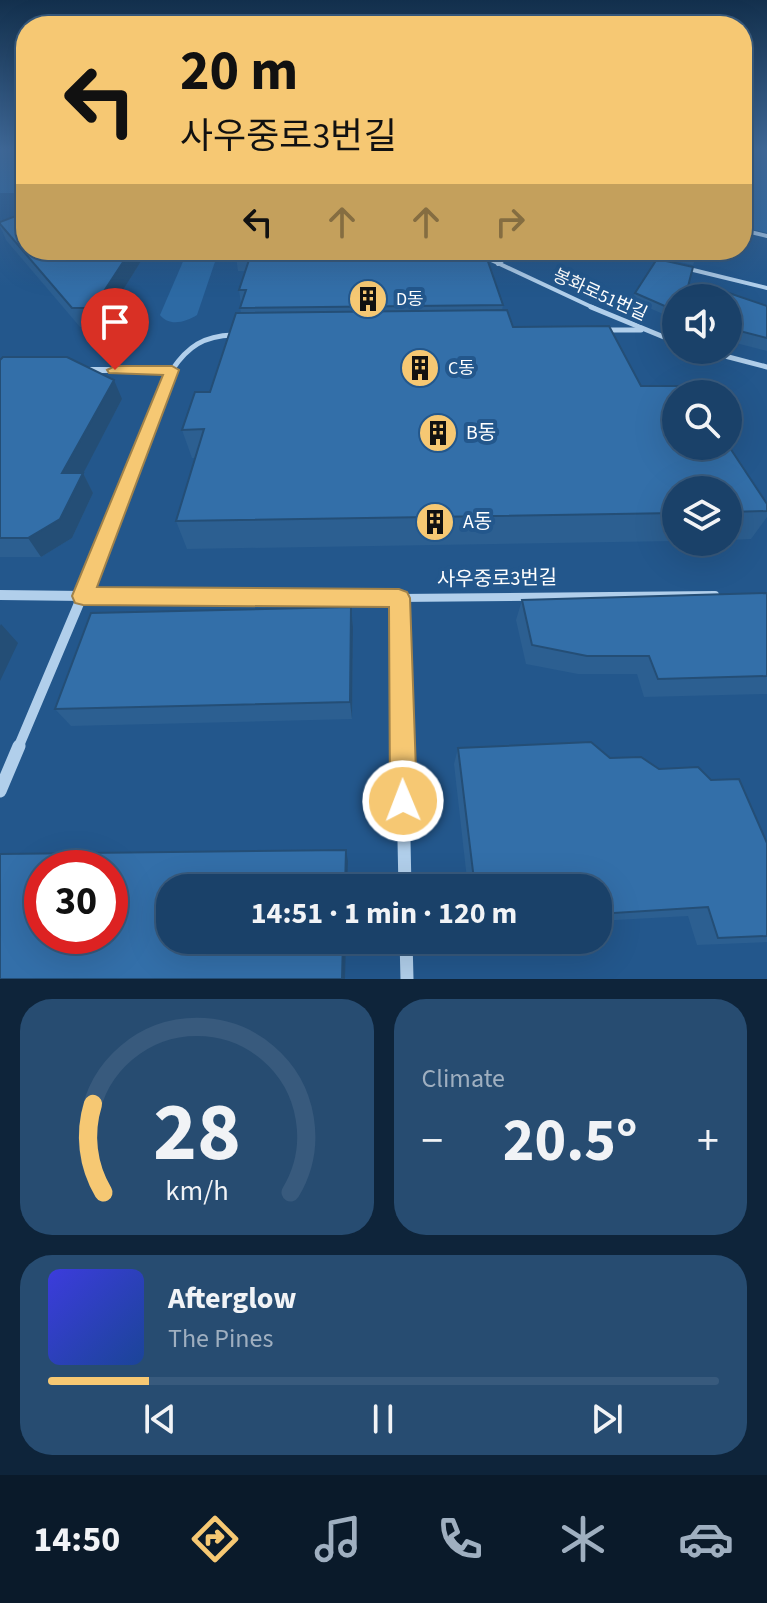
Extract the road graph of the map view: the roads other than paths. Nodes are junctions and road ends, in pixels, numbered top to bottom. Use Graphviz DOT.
graph roads {
  1 [pos="490,260"];
  2 [pos="503,260"];
  3 [pos="652,260"];
  4 [pos="664,263"];
  5 [pos="498,264"];
  6 [pos="679,266"];
  7 [pos="767,288"];
  8 [pos="598,330"];
  9 [pos="641,330"];
  10 [pos="237,335"];
  11 [pos="662,337"];
  12 [pos="742,360"];
  13 [pos="767,367"];
  14 [pos="78,370"];
  15 [pos="172,370"];
  16 [pos="0,595"];
  17 [pos="719,595"];
  18 [pos="83,596"];
  19 [pos="399,598"];
  20 [pos="0,791"];
  21 [pos="405,874"];
  22 [pos="406,954"];
  23 [pos="407,979"];
  1 -- 5 [label="lane, 봉화로51번길"];
  2 -- 5 [label="lane"];
  3 -- 4 [label="lane"];
  5 -- 9 [label="lane, 봉화로51번길"];
  6 -- 7 [label="lane"];
  8 -- 9 [label="lane"];
  9 -- 11 [label="lane, 봉화로51번길"];
  10 -- 15 [label="lane"];
  12 -- 13 [label="lane"];
  14 -- 15 [label="street"];
  15 -- 18 [label="street"];
  16 -- 18 [label="street, 사우중로3번길"];
  17 -- 19 [label="lane, 사우중로3번길"];
  18 -- 19 [label="lane, 사우중로3번길"];
  18 -- 20 [label="street"];
  19 -- 21 [label="street"];
  22 -- 23 [label="street"];
}
